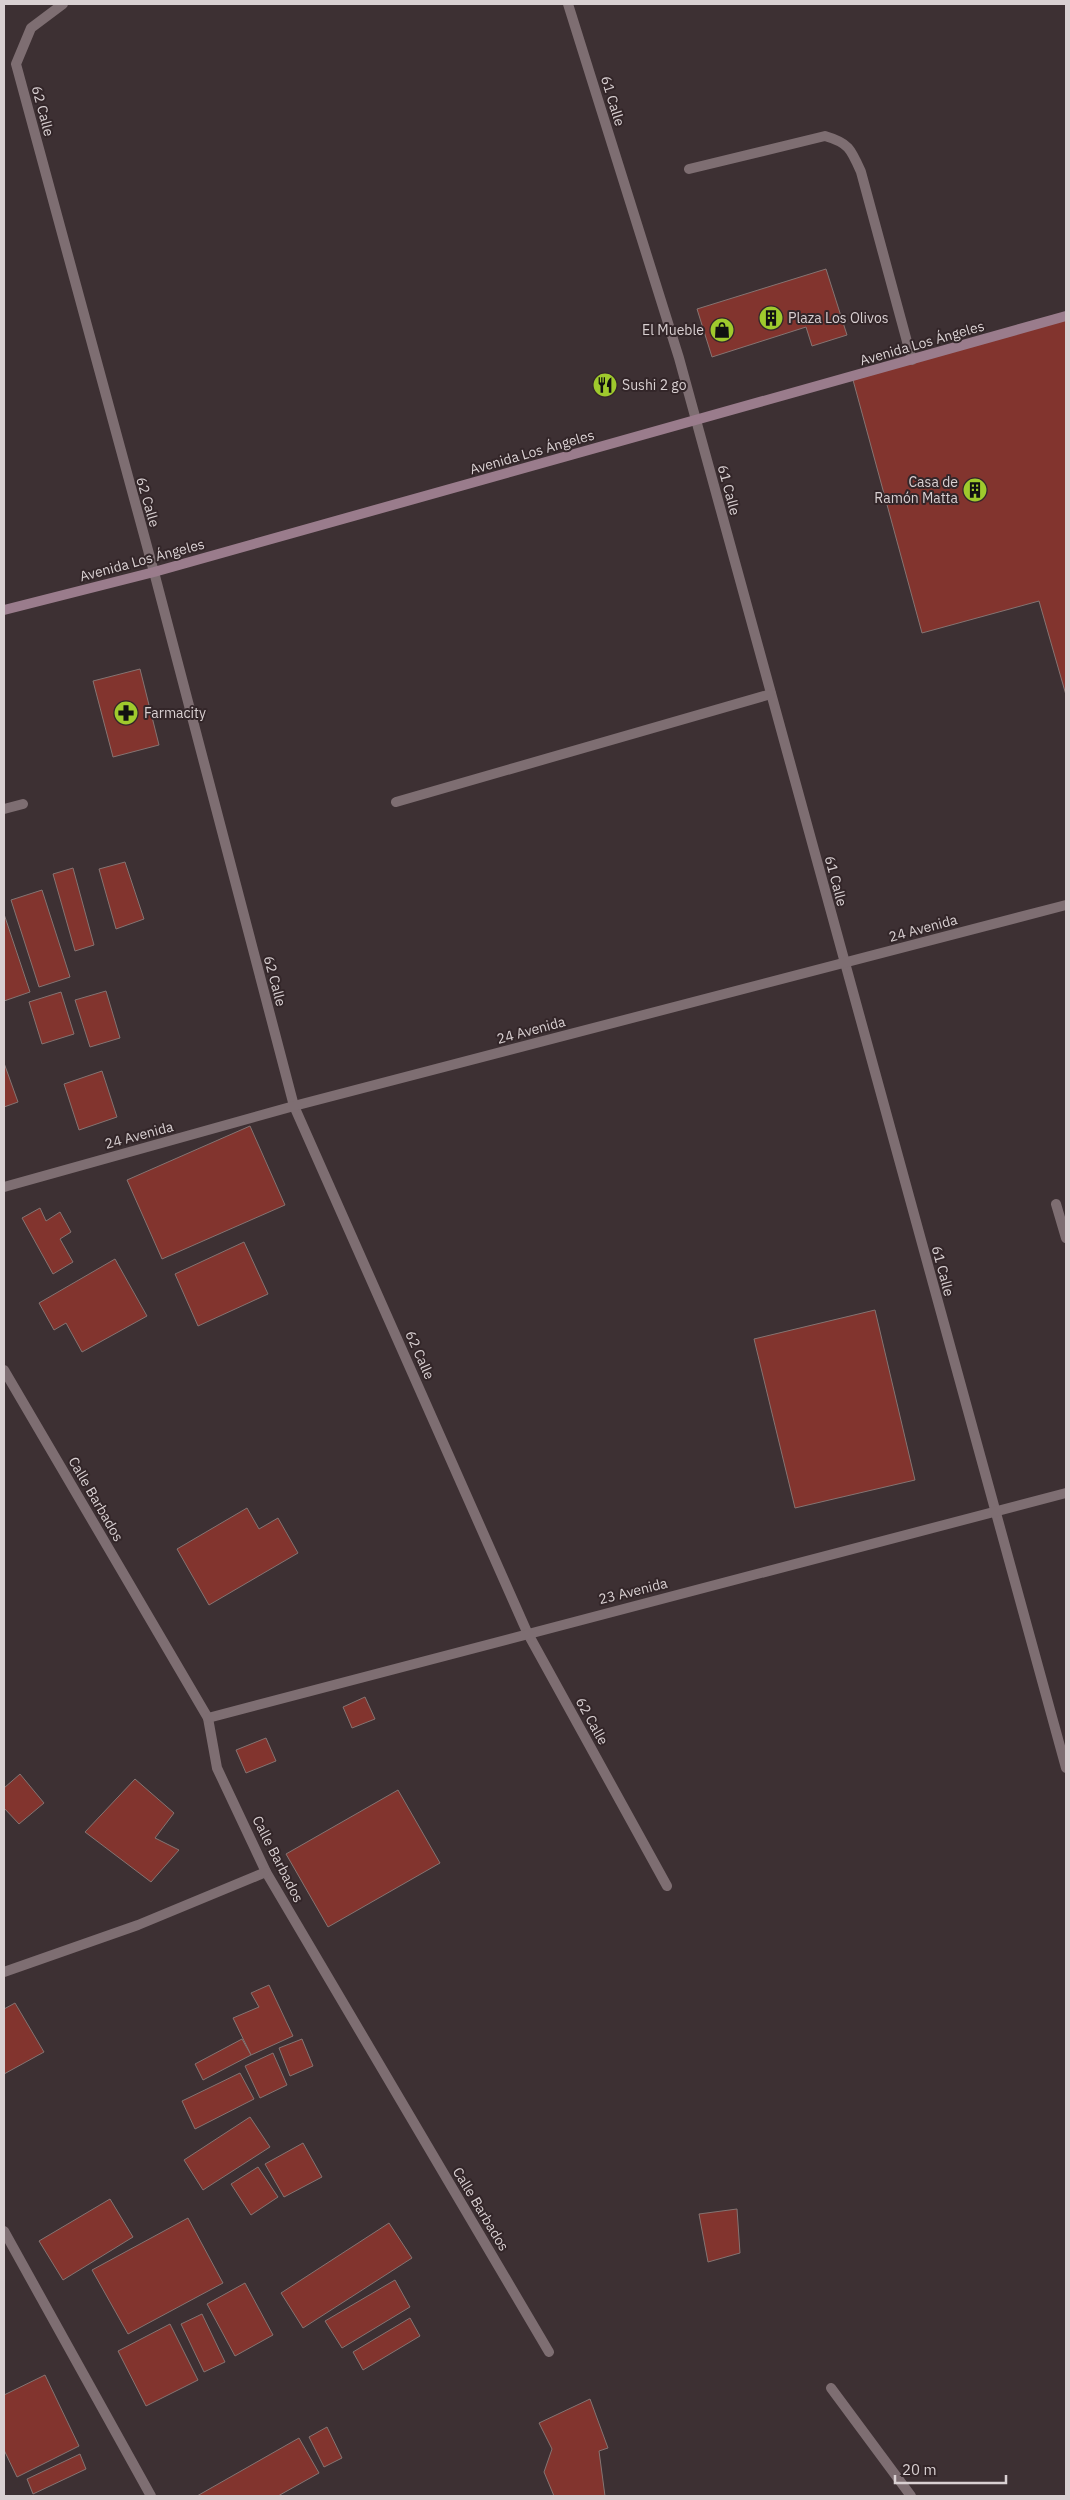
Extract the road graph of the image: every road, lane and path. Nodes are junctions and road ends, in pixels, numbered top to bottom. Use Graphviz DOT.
graph roads {
  1 [pos="63,4"];
  2 [pos="568,4"];
  3 [pos="689,169"];
  4 [pos="1066,316"];
  5 [pos="912,360"];
  6 [pos="696,420"];
  7 [pos="154,572"];
  8 [pos="4,610"];
  9 [pos="771,694"];
  10 [pos="396,802"];
  11 [pos="23,804"];
  12 [pos="4,809"];
  13 [pos="1066,905"];
  14 [pos="844,963"];
  15 [pos="294,1106"];
  16 [pos="4,1187"];
  17 [pos="1056,1204"];
  18 [pos="1066,1238"];
  19 [pos="4,1370"];
  20 [pos="1066,1493"];
  21 [pos="994,1514"];
  22 [pos="528,1632"];
  23 [pos="208,1718"];
  24 [pos="1066,1768"];
  25 [pos="266,1872"];
  26 [pos="667,1886"];
  27 [pos="4,1972"];
  28 [pos="4,2231"];
  29 [pos="549,2352"];
  30 [pos="831,2388"];
  31 [pos="151,2496"];
  32 [pos="911,2496"];
  1 -- 7 [label="street, 62 Calle"];
  2 -- 6 [label="street, 61 Calle"];
  3 -- 5 [label="street"];
  4 -- 5 [label="street, Avenida Los Ángeles"];
  5 -- 6 [label="street, Avenida Los Ángeles"];
  6 -- 7 [label="street, Avenida Los Ángeles"];
  6 -- 9 [label="street, 61 Calle"];
  7 -- 8 [label="street, Avenida Los Ángeles"];
  7 -- 15 [label="street, 62 Calle"];
  9 -- 10 [label="street"];
  9 -- 14 [label="street, 61 Calle"];
  11 -- 12 [label="street"];
  13 -- 14 [label="street, 24 Avenida"];
  14 -- 15 [label="street, 24 Avenida"];
  14 -- 21 [label="street, 61 Calle"];
  15 -- 16 [label="street, 24 Avenida"];
  15 -- 22 [label="street, 62 Calle"];
  17 -- 18 [label="street"];
  19 -- 23 [label="street, Calle Barbados"];
  20 -- 21 [label="street, 23 Avenida"];
  21 -- 22 [label="street, 23 Avenida"];
  21 -- 24 [label="street, 61 Calle"];
  22 -- 23 [label="street, 23 Avenida"];
  22 -- 26 [label="street, 62 Calle"];
  23 -- 25 [label="street, Calle Barbados"];
  25 -- 27 [label="street"];
  25 -- 29 [label="street, Calle Barbados"];
  28 -- 31 [label="street"];
  30 -- 32 [label="street"];
}
